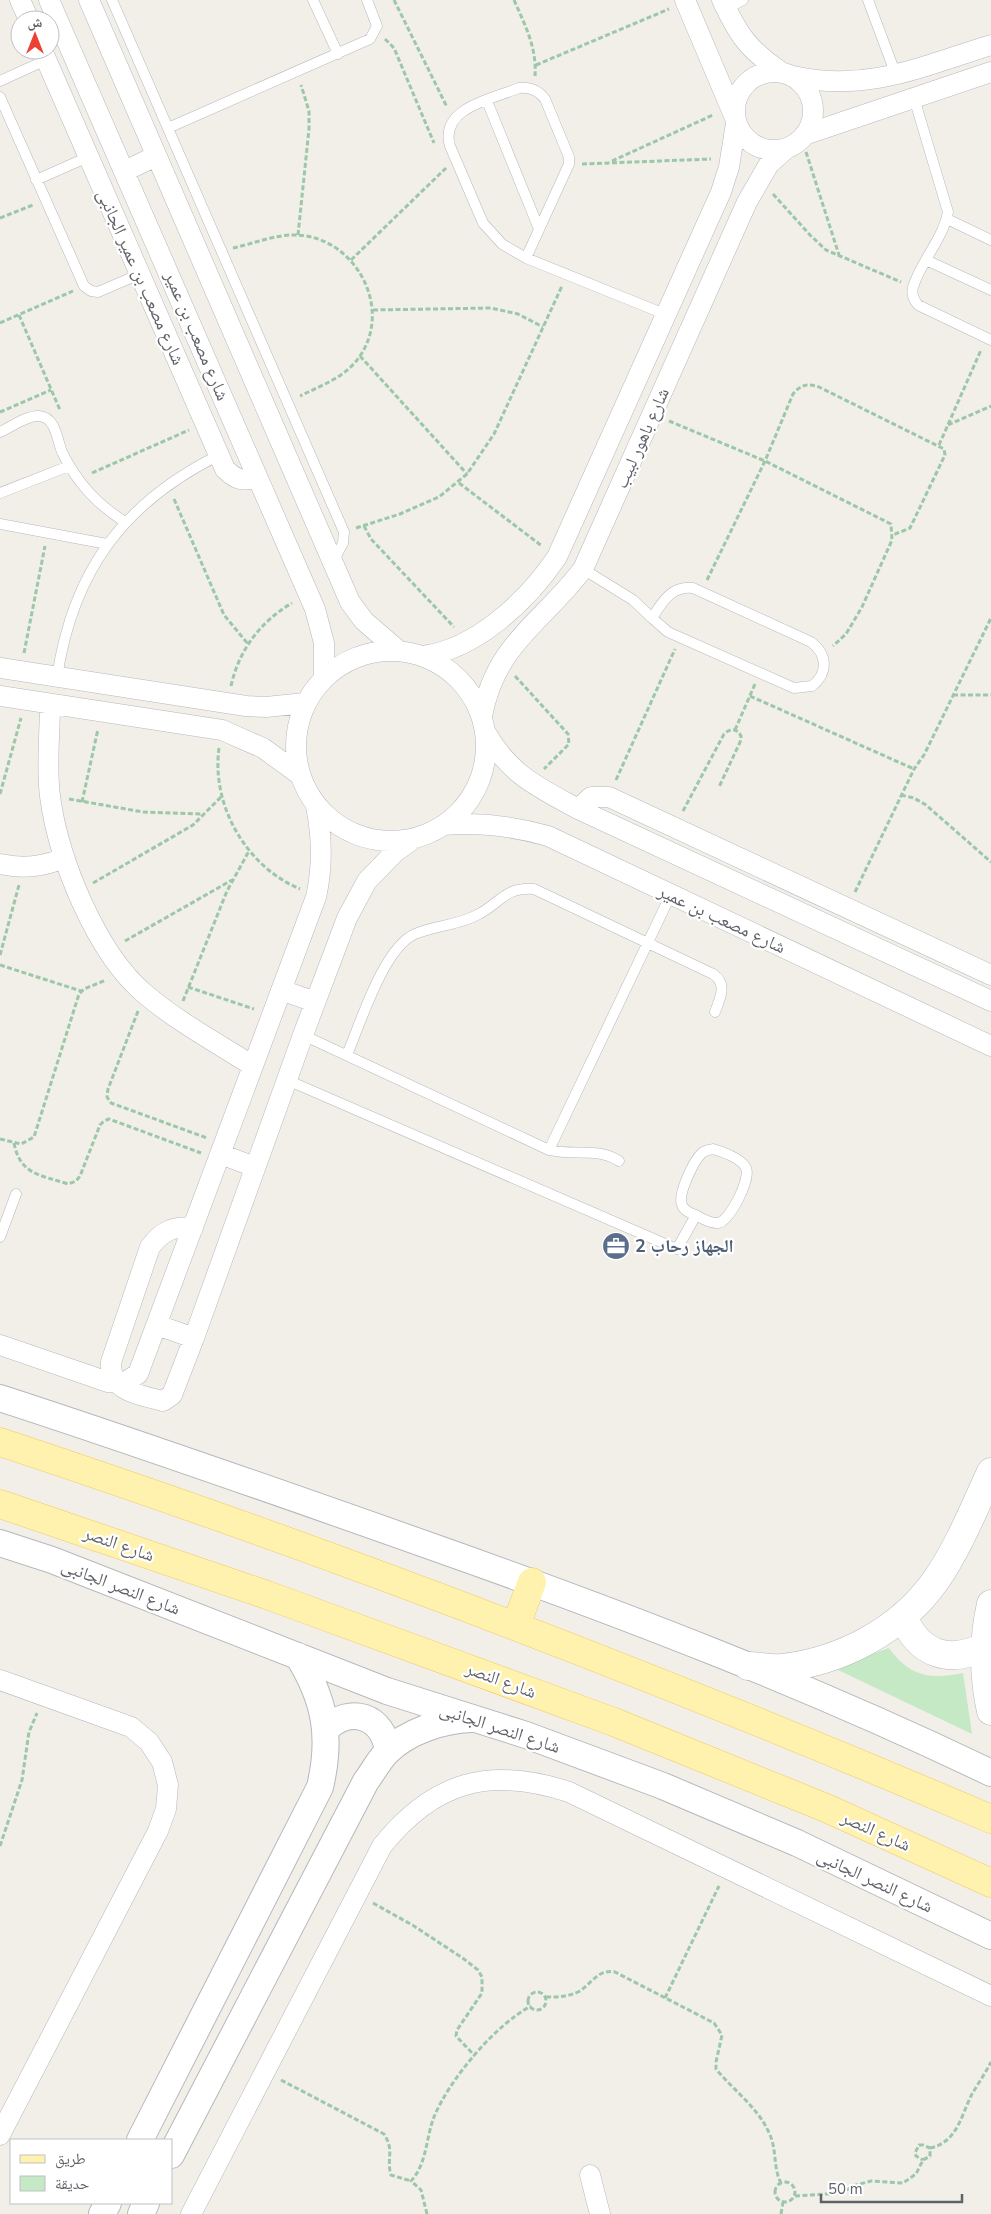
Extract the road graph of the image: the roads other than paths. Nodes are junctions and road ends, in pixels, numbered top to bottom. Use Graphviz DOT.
graph roads {
  1 [pos="49,0"];
  2 [pos="89,0"];
  3 [pos="112,0"];
  4 [pos="313,0"];
  5 [pos="367,0"];
  6 [pos="868,0"];
  7 [pos="685,1"];
  8 [pos="730,3"];
  9 [pos="991,44"];
  10 [pos="338,54"];
  11 [pos="36,60"];
  12 [pos="46,60"];
  13 [pos="991,72"];
  14 [pos="787,74"];
  15 [pos="896,75"];
  16 [pos="0,81"];
  17 [pos="0,97"];
  18 [pos="914,98"];
  19 [pos="487,101"];
  20 [pos="734,116"];
  21 [pos="168,128"];
  22 [pos="798,141"];
  23 [pos="88,156"];
  24 [pos="156,156"];
  25 [pos="125,171"];
  26 [pos="36,180"];
  27 [pos="946,219"];
  28 [pos="539,229"];
  29 [pos="991,240"];
  30 [pos="526,258"];
  31 [pos="926,260"];
  32 [pos="140,274"];
  33 [pos="991,290"];
  34 [pos="666,315"];
  35 [pos="989,339"];
  36 [pos="0,432"];
  37 [pos="218,455"];
  38 [pos="69,466"];
  39 [pos="257,476"];
  40 [pos="0,493"];
  41 [pos="125,522"];
  42 [pos="0,524"];
  43 [pos="107,544"];
  44 [pos="333,562"];
  45 [pos="583,568"];
  46 [pos="652,618"];
  47 [pos="399,651"];
  48 [pos="422,656"];
  49 [pos="0,668"];
  50 [pos="57,677"];
  51 [pos="324,678"];
  52 [pos="0,696"];
  53 [pos="305,703"];
  54 [pos="50,704"];
  55 [pos="484,725"];
  56 [pos="300,775"];
  57 [pos="316,806"];
  58 [pos="578,809"];
  59 [pos="444,825"];
  60 [pos="412,840"];
  61 [pos="64,858"];
  62 [pos="0,864"];
  63 [pos="671,894"];
  64 [pos="647,944"];
  65 [pos="990,970"];
  66 [pos="282,990"];
  67 [pos="991,1001"];
  68 [pos="315,1002"];
  69 [pos="715,1012"];
  70 [pos="303,1035"];
  71 [pos="991,1046"];
  72 [pos="347,1055"];
  73 [pos="253,1066"];
  74 [pos="287,1080"];
  75 [pos="550,1150"];
  76 [pos="221,1152"];
  77 [pos="619,1161"];
  78 [pos="255,1167"];
  79 [pos="16,1194"];
  80 [pos="696,1215"];
  81 [pos="193,1228"];
  82 [pos="0,1237"];
  83 [pos="157,1325"];
  84 [pos="194,1338"];
  85 [pos="0,1345"];
  86 [pos="116,1384"];
  87 [pos="0,1398"];
  88 [pos="0,1442"];
  89 [pos="991,1472"];
  90 [pos="0,1504"];
  91 [pos="0,1543"];
  92 [pos="532,1582"];
  93 [pos="991,1604"];
  94 [pos="903,1616"];
  95 [pos="516,1625"];
  96 [pos="985,1646"];
  97 [pos="298,1656"];
  98 [pos="748,1666"];
  99 [pos="0,1680"];
  100 [pos="991,1711"];
  101 [pos="475,1718"];
  102 [pos="326,1729"];
  103 [pos="388,1751"];
  104 [pos="991,1773"];
  105 [pos="991,1819"];
  106 [pos="991,1883"];
  107 [pos="991,1936"];
  108 [pos="991,1996"];
  109 [pos="0,2135"];
  110 [pos="141,2139"];
  111 [pos="172,2153"];
  112 [pos="590,2175"];
  113 [pos="191,2214"];
  114 [pos="600,2214"];
  1 -- 25 [label="street, شارع مصعب بن عمير"];
  2 -- 24 [label="street, شارع مصعب بن عمير"];
  3 -- 21 [label="lane"];
  4 -- 10 [label="lane"];
  5 -- 10 [label="lane"];
  6 -- 15 [label="lane"];
  7 -- 20 [label="street"];
  8 -- 14 [label="street"];
  9 -- 15 [label="street"];
  10 -- 21 [label="lane"];
  11 -- 16 [label="lane"];
  12 -- 23 [label="street, شارع مصعب بن عمير الجانبى"];
  13 -- 18 [label="street"];
  14 -- 15 [label="street"];
  14 -- 20 [label="street"];
  14 -- 22 [label="street"];
  17 -- 26 [label="lane"];
  18 -- 22 [label="street"];
  18 -- 27 [label="lane"];
  19 -- 28 [label="lane"];
  19 -- 28 [label="lane"];
  19 -- 30 [label="lane"];
  20 -- 22 [label="street"];
  20 -- 34 [label="street, شارع باهور لبيب"];
  21 -- 44 [label="lane"];
  22 -- 45 [label="street, شارع باهور لبيب"];
  23 -- 26 [label="lane"];
  23 -- 32 [label="street, شارع مصعب بن عمير الجانبى"];
  24 -- 25 [label="street"];
  24 -- 44 [label="street, شارع مصعب بن عمير"];
  25 -- 39 [label="street, شارع مصعب بن عمير"];
  26 -- 32 [label="lane"];
  27 -- 29 [label="lane"];
  27 -- 31 [label="lane"];
  28 -- 30 [label="lane"];
  30 -- 34 [label="lane"];
  31 -- 33 [label="lane"];
  31 -- 35 [label="lane"];
  32 -- 37 [label="street, شارع مصعب بن عمير الجانبى"];
  34 -- 48 [label="street, شارع باهور لبيب"];
  36 -- 38 [label="lane"];
  37 -- 39 [label="street, شارع مصعب بن عمير الجانبى"];
  37 -- 41 [label="lane"];
  38 -- 40 [label="lane"];
  38 -- 41 [label="lane"];
  39 -- 51 [label="street, شارع مصعب بن عمير"];
  41 -- 43 [label="lane"];
  42 -- 43 [label="lane"];
  43 -- 50 [label="lane"];
  44 -- 47 [label="street, شارع مصعب بن عمير"];
  45 -- 46 [label="lane"];
  45 -- 55 [label="street, شارع باهور لبيب"];
  46 -- 46 [label="lane"];
  47 -- 48 [label="street"];
  47 -- 51 [label="street"];
  48 -- 55 [label="street"];
  49 -- 50 [label="street"];
  50 -- 53 [label="street"];
  51 -- 53 [label="street"];
  52 -- 54 [label="street"];
  53 -- 56 [label="street"];
  54 -- 56 [label="street"];
  54 -- 61 [label="street"];
  55 -- 58 [label="street"];
  55 -- 59 [label="street, شارع باهور لبيب"];
  56 -- 57 [label="street"];
  57 -- 60 [label="street"];
  57 -- 66 [label="street"];
  58 -- 65 [label="street"];
  58 -- 67 [label="street"];
  59 -- 60 [label="street"];
  59 -- 63 [label="street, شارع مصعب بن عمير"];
  60 -- 68 [label="street"];
  61 -- 62 [label="street"];
  61 -- 73 [label="street"];
  63 -- 64 [label="lane"];
  63 -- 71 [label="street, شارع مصعب بن عمير"];
  64 -- 69 [label="lane"];
  64 -- 72 [label="lane"];
  64 -- 75 [label="lane"];
  66 -- 68 [label="street"];
  66 -- 73 [label="street"];
  68 -- 70 [label="street"];
  70 -- 72 [label="lane"];
  70 -- 74 [label="street"];
  72 -- 75 [label="lane"];
  73 -- 76 [label="street"];
  74 -- 78 [label="street"];
  74 -- 80 [label="lane"];
  75 -- 77 [label="lane"];
  76 -- 78 [label="street"];
  76 -- 81 [label="street"];
  78 -- 84 [label="street"];
  79 -- 82 [label="lane"];
  80 -- 80 [label="lane"];
  81 -- 83 [label="street"];
  81 -- 86 [label="street"];
  83 -- 84 [label="street"];
  83 -- 86 [label="street"];
  84 -- 86 [label="street"];
  85 -- 86 [label="street"];
  87 -- 92 [label="street"];
  88 -- 95 [label="main road"];
  89 -- 94 [label="main road"];
  90 -- 106 [label="main road, شارع النصر"];
  91 -- 97 [label="street, شارع النصر الجانبى"];
  92 -- 95 [label="main road"];
  92 -- 98 [label="street"];
  93 -- 96 [label="main road"];
  94 -- 96 [label="main road"];
  94 -- 98 [label="main road"];
  95 -- 105 [label="main road"];
  96 -- 100 [label="main road"];
  97 -- 101 [label="street, شارع النصر الجانبى"];
  97 -- 102 [label="street"];
  98 -- 104 [label="street"];
  99 -- 109 [label="street"];
  101 -- 103 [label="street"];
  101 -- 107 [label="street, شارع النصر الجانبى"];
  102 -- 103 [label="street"];
  102 -- 110 [label="street"];
  103 -- 111 [label="street"];
  108 -- 113 [label="street"];
  112 -- 114 [label="street"];
}
